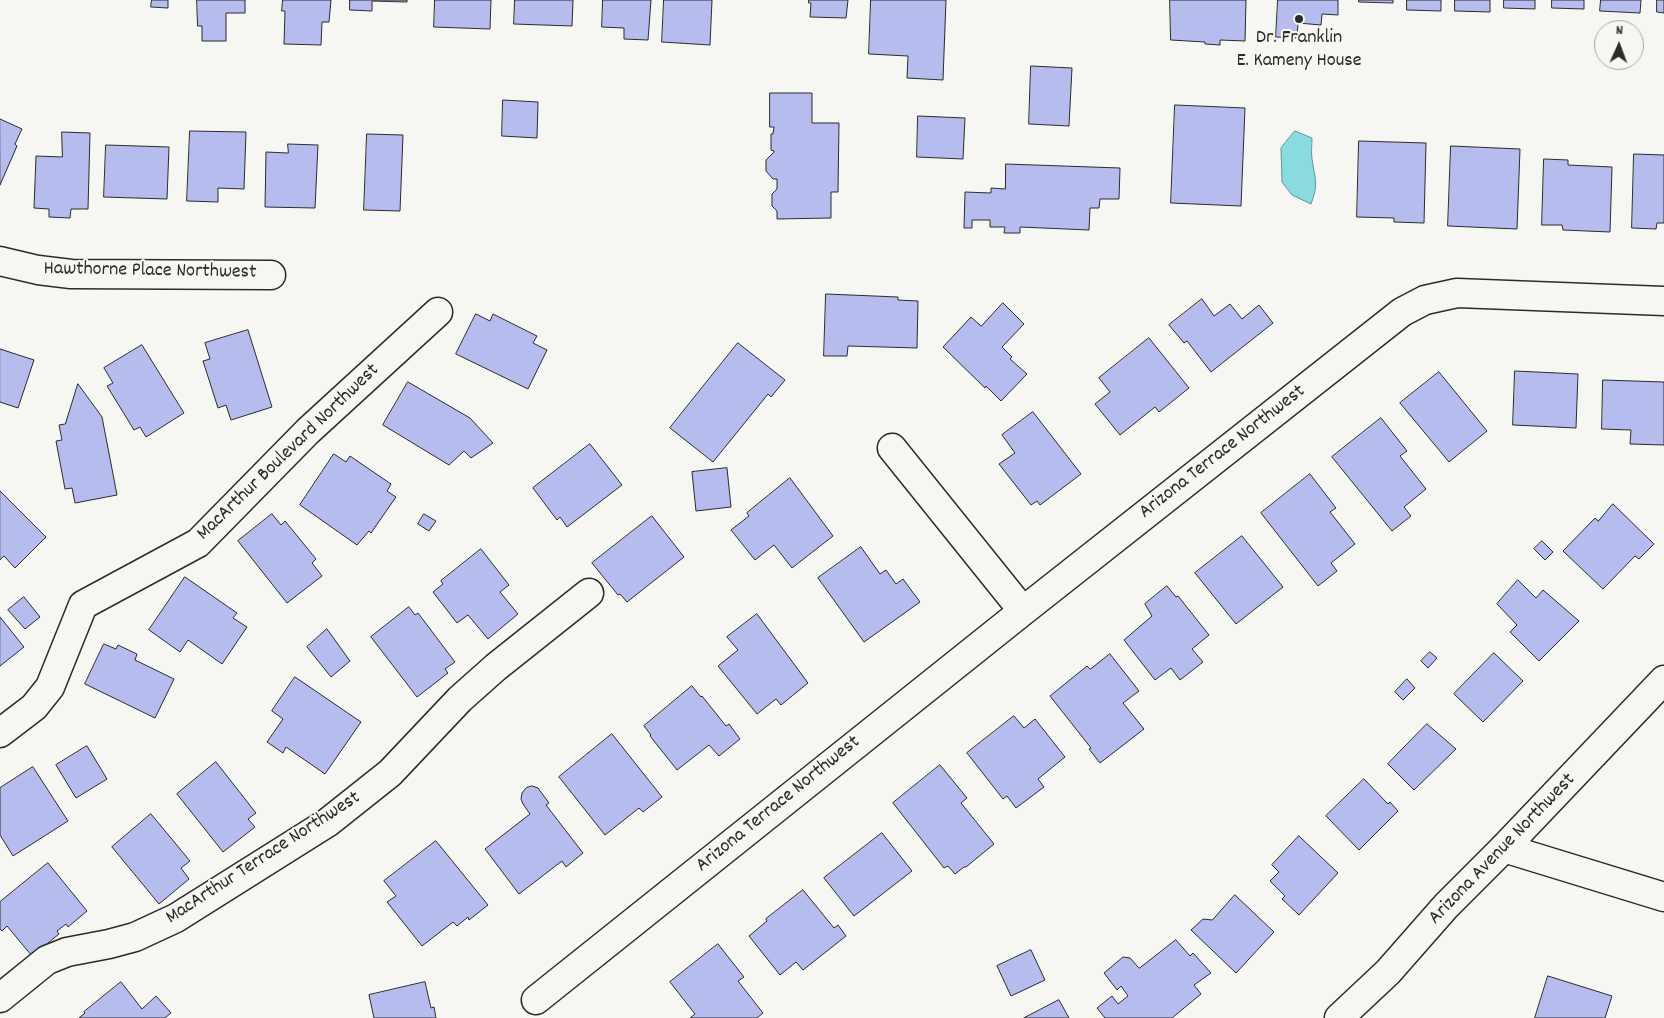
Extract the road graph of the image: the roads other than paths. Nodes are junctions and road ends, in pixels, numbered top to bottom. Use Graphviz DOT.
graph roads {
  1 [pos="0,261"];
  2 [pos="271,275"];
  3 [pos="1664,301"];
  4 [pos="438,312"];
  5 [pos="892,448"];
  6 [pos="589,593"];
  7 [pos="1023,611"];
  8 [pos="1664,680"];
  9 [pos="0,733"];
  10 [pos="1504,848"];
  11 [pos="1664,897"];
  12 [pos="0,998"];
  13 [pos="536,1000"];
  14 [pos="1339,1018"];
  1 -- 2 [label="street, Hawthorne Place Northwest"];
  3 -- 7 [label="street, Arizona Terrace Northwest"];
  4 -- 9 [label="street, MacArthur Boulevard Northwest"];
  5 -- 7 [label="street"];
  6 -- 12 [label="street, MacArthur Terrace Northwest"];
  7 -- 13 [label="street, Arizona Terrace Northwest"];
  8 -- 10 [label="street, Arizona Avenue Northwest"];
  10 -- 11 [label="street"];
  10 -- 14 [label="street, Arizona Avenue Northwest"];
}
